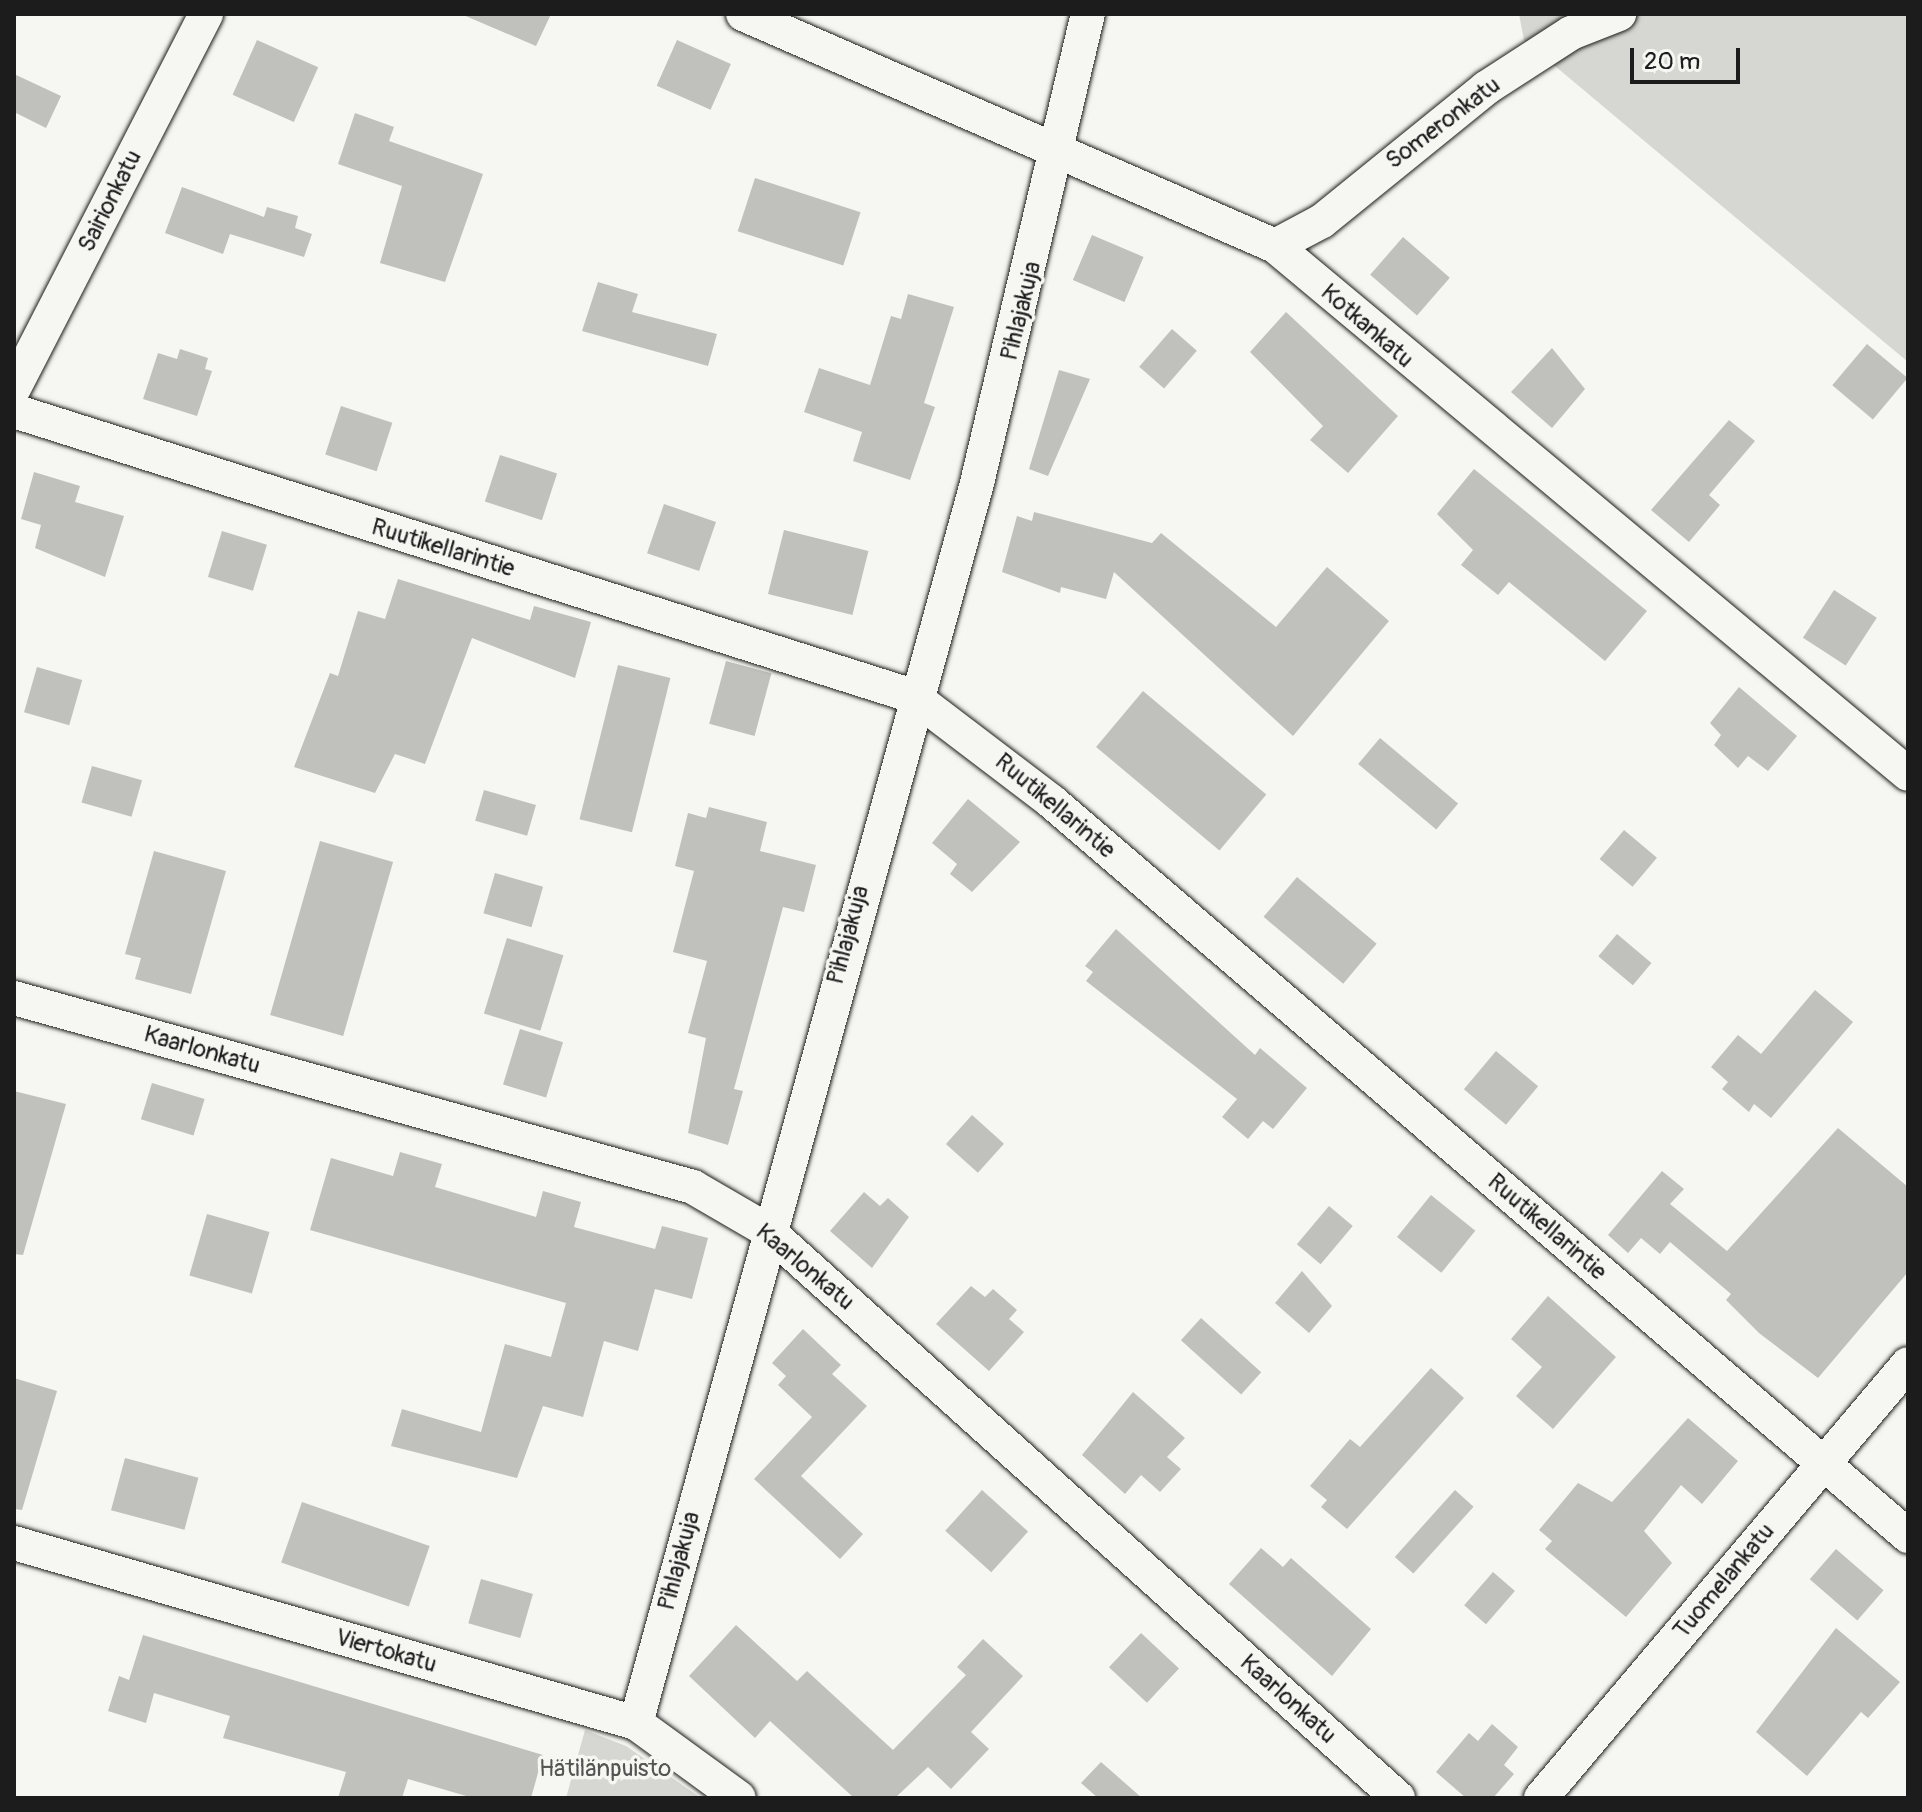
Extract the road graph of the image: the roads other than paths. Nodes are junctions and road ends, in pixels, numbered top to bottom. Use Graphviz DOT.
graph roads {
  1 [pos="206,14"];
  2 [pos="743,14"];
  3 [pos="1088,14"];
  4 [pos="1619,14"];
  5 [pos="1054,146"];
  6 [pos="1275,246"];
  7 [pos="14,388"];
  8 [pos="14,411"];
  9 [pos="913,696"];
  10 [pos="1908,774"];
  11 [pos="14,998"];
  12 [pos="767,1230"];
  13 [pos="1908,1364"];
  14 [pos="1823,1464"];
  15 [pos="1908,1536"];
  16 [pos="14,1543"];
  17 [pos="636,1723"];
  18 [pos="739,1798"];
  19 [pos="1398,1798"];
  20 [pos="1541,1798"];
  1 -- 7 [label="street, Sairionkatu"];
  2 -- 5 [label="street, Kotkankatu"];
  3 -- 5 [label="street, Pihlajakuja"];
  4 -- 6 [label="street, Someronkatu"];
  5 -- 6 [label="street, Kotkankatu"];
  5 -- 9 [label="street, Pihlajakuja"];
  6 -- 10 [label="street, Kotkankatu"];
  8 -- 9 [label="street, Ruutikellarintie"];
  9 -- 12 [label="street, Pihlajakuja"];
  9 -- 14 [label="street, Ruutikellarintie"];
  11 -- 12 [label="street, Kaarlonkatu"];
  12 -- 17 [label="street, Pihlajakuja"];
  12 -- 19 [label="street, Kaarlonkatu"];
  13 -- 14 [label="street, Tuomelankatu"];
  14 -- 15 [label="street, Ruutikellarintie"];
  14 -- 20 [label="street, Tuomelankatu"];
  16 -- 17 [label="street, Viertokatu"];
  17 -- 18 [label="street, Viertokatu"];
}
